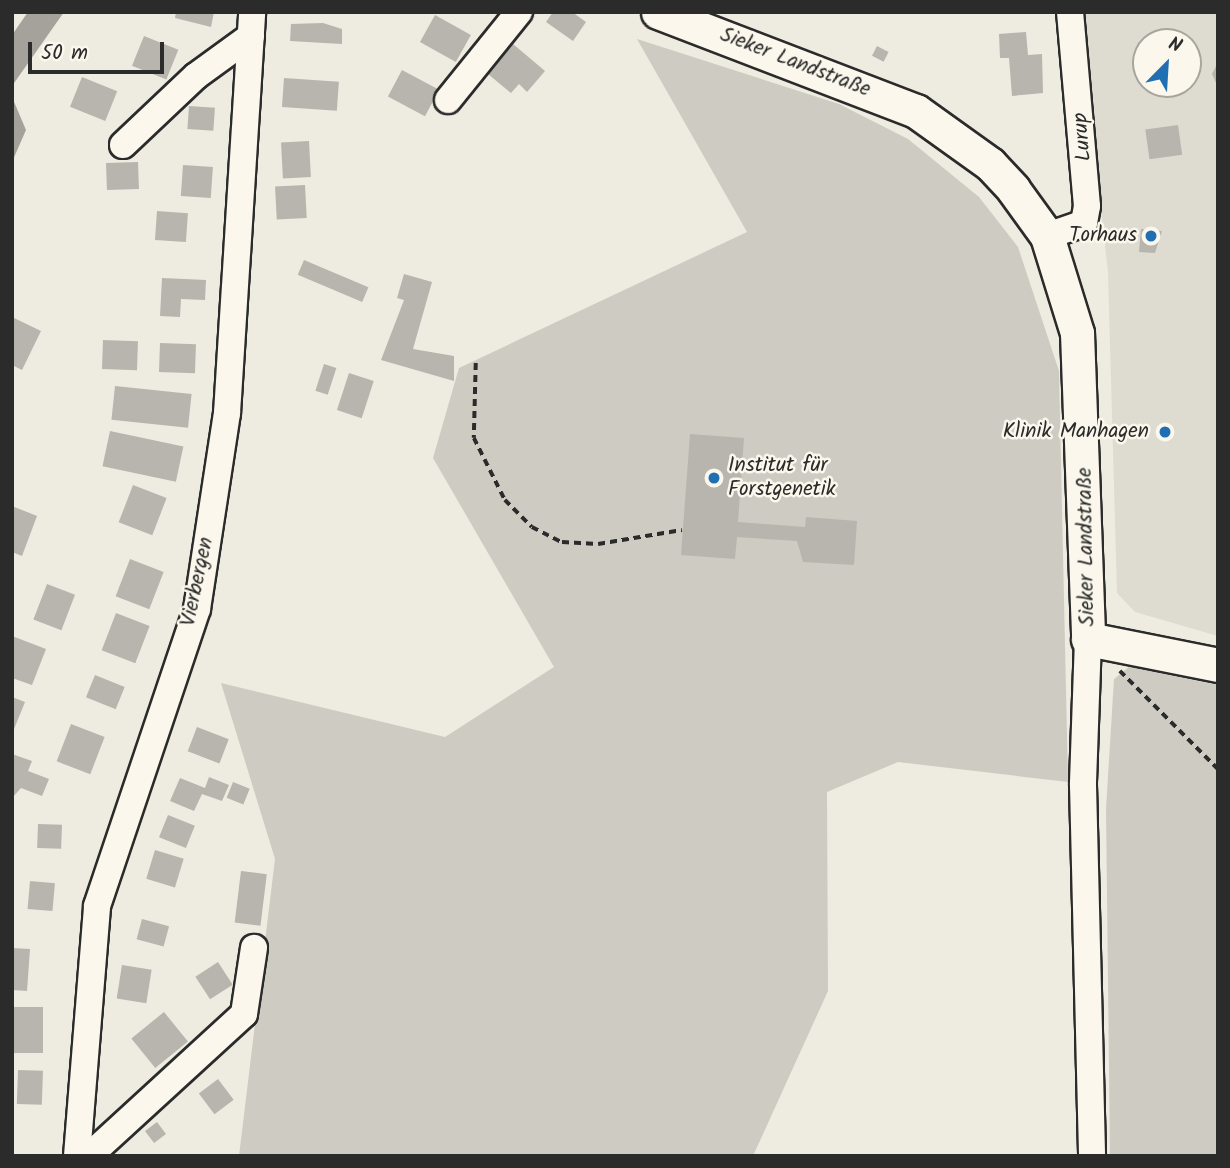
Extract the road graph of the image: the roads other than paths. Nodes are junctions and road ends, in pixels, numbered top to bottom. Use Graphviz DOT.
graph roads {
  1 [pos="519,12"];
  2 [pos="658,12"];
  3 [pos="1070,12"];
  4 [pos="252,24"];
  5 [pos="448,100"];
  6 [pos="123,145"];
  7 [pos="1047,236"];
  8 [pos="1096,639"];
  9 [pos="1218,665"];
  10 [pos="254,948"];
  11 [pos="77,1156"];
  12 [pos="89,1156"];
  13 [pos="1092,1156"];
  1 -- 5 [label="street"];
  2 -- 7 [label="main road, Sieker Landstraße"];
  3 -- 7 [label="street, Lurup"];
  4 -- 6 [label="street, Vierbergen"];
  4 -- 11 [label="street, Vierbergen"];
  7 -- 8 [label="main road, Sieker Landstraße"];
  8 -- 9 [label="main road"];
  8 -- 13 [label="street, Sieker Landstraße"];
  10 -- 12 [label="street"];
}
